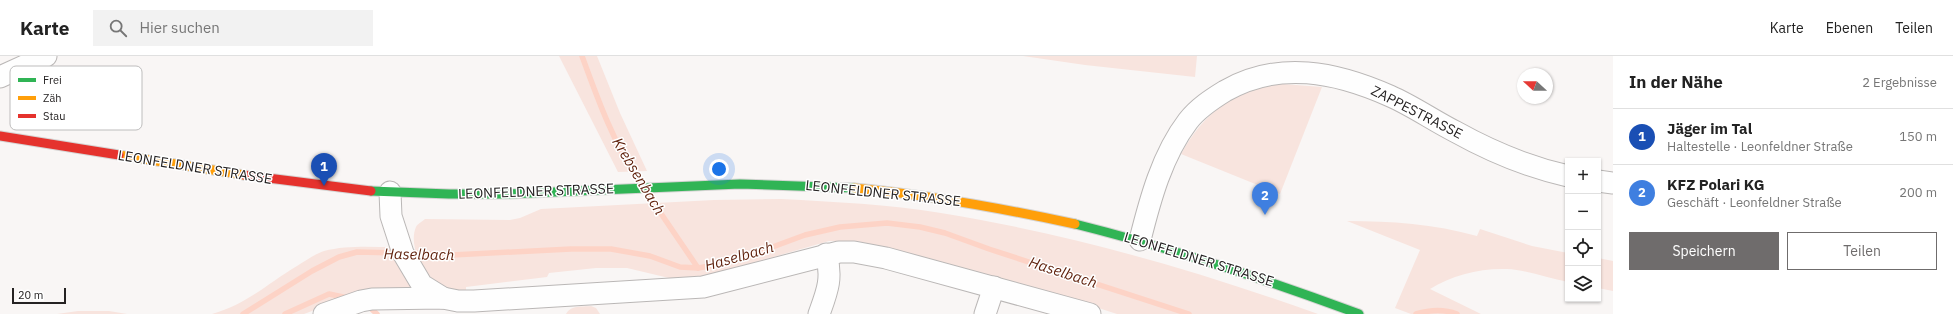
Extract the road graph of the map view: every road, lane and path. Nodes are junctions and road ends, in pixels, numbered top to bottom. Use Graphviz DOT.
graph roads {
  1 [pos="46,56"];
  2 [pos="24,66"];
  3 [pos="10,72"];
  4 [pos="0,77"];
  5 [pos="0,136"];
  6 [pos="1565,175"];
  7 [pos="1601,181"];
  8 [pos="1613,183"];
  9 [pos="390,192"];
  10 [pos="1140,240"];
  11 [pos="826,254"];
  12 [pos="994,288"];
  13 [pos="443,298"];
  14 [pos="324,314"];
  15 [pos="819,314"];
  16 [pos="985,314"];
  17 [pos="1090,314"];
  18 [pos="1360,314"];
  1 -- 2 [label="street"];
  3 -- 4 [label="street"];
  5 -- 9 [label="main road, LEONFELDNER STRASSE"];
  6 -- 10 [label="street, ZAPPESTRASSE"];
  7 -- 8 [label="street"];
  9 -- 10 [label="main road, LEONFELDNER STRASSE"];
  9 -- 13 [label="street"];
  10 -- 18 [label="main road, LEONFELDNER STRASSE"];
  11 -- 12 [label="street"];
  11 -- 13 [label="street"];
  11 -- 15 [label="street"];
  12 -- 16 [label="street"];
  12 -- 17 [label="street"];
  13 -- 14 [label="street"];
}
